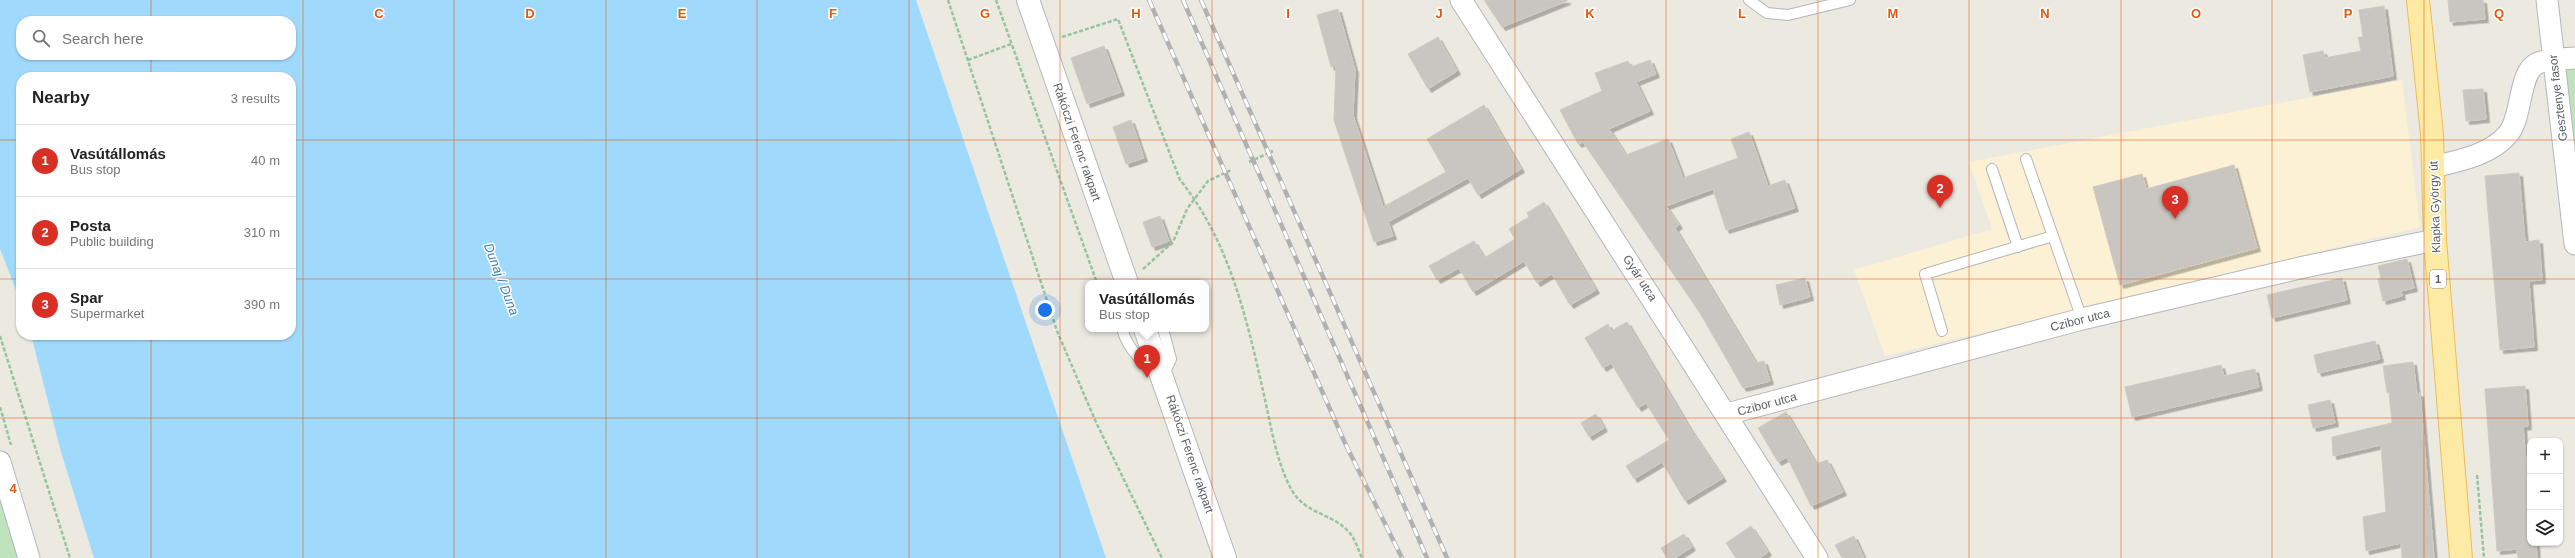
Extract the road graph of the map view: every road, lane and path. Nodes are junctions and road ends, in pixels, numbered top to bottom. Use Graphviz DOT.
graph roads {
  1 [pos="948,0"];
  2 [pos="996,0"];
  3 [pos="1028,0"];
  4 [pos="1461,0"];
  5 [pos="1749,0"];
  6 [pos="1850,0"];
  7 [pos="2418,0"];
  8 [pos="2547,0"];
  9 [pos="1042,43"];
  10 [pos="1011,44"];
  11 [pos="2575,58"];
  12 [pos="968,60"];
  13 [pos="2553,60"];
  14 [pos="1273,151"];
  15 [pos="2026,159"];
  16 [pos="1249,162"];
  17 [pos="2433,166"];
  18 [pos="1992,169"];
  19 [pos="1231,170"];
  20 [pos="1195,199"];
  21 [pos="2053,236"];
  22 [pos="2435,240"];
  23 [pos="2575,244"];
  24 [pos="2018,247"];
  25 [pos="1133,278"];
  26 [pos="1096,280"];
  27 [pos="2082,319"];
  28 [pos="1942,331"];
  29 [pos="1123,332"];
  30 [pos="1146,332"];
  31 [pos="1164,332"];
  32 [pos="0,336"];
  33 [pos="1163,376"];
  34 [pos="1727,414"];
  35 [pos="0,462"];
  36 [pos="29,558"];
  37 [pos="70,558"];
  38 [pos="1162,558"];
  39 [pos="1225,558"];
  40 [pos="1362,558"];
  41 [pos="1817,558"];
  42 [pos="2461,558"];
  1 -- 12 [label="path"];
  2 -- 10 [label="path"];
  3 -- 9 [label="street, Rákóczi Ferenc rakpart"];
  4 -- 34 [label="street, Gyár utca"];
  5 -- 6 [label="lane"];
  7 -- 17 [label="main road, Klapka György út / 1"];
  8 -- 13 [label="street, Gesztenye fasor"];
  9 -- 20 [label="path"];
  9 -- 25 [label="street, Rákóczi Ferenc rakpart"];
  10 -- 12 [label="path"];
  10 -- 26 [label="path"];
  11 -- 13 [label="street"];
  12 -- 38 [label="path"];
  13 -- 17 [label="street"];
  13 -- 23 [label="street, Gesztenye fasor"];
  14 -- 16 [label="path"];
  15 -- 21 [label="lane"];
  17 -- 22 [label="main road, Klapka György út / 1"];
  18 -- 24 [label="lane"];
  19 -- 20 [label="path"];
  20 -- 25 [label="path"];
  20 -- 40 [label="path"];
  21 -- 24 [label="lane"];
  21 -- 27 [label="lane"];
  22 -- 27 [label="street, Czibor utca"];
  22 -- 42 [label="main road, Klapka György út / 1"];
  24 -- 28 [label="lane"];
  27 -- 34 [label="street, Czibor utca"];
  29 -- 33 [label="lane"];
  30 -- 33 [label="street, Rákóczi Ferenc rakpart"];
  31 -- 33 [label="lane"];
  32 -- 37 [label="path"];
  33 -- 39 [label="street, Rákóczi Ferenc rakpart"];
  34 -- 41 [label="street, Gyár utca"];
  35 -- 36 [label="street"];
}
